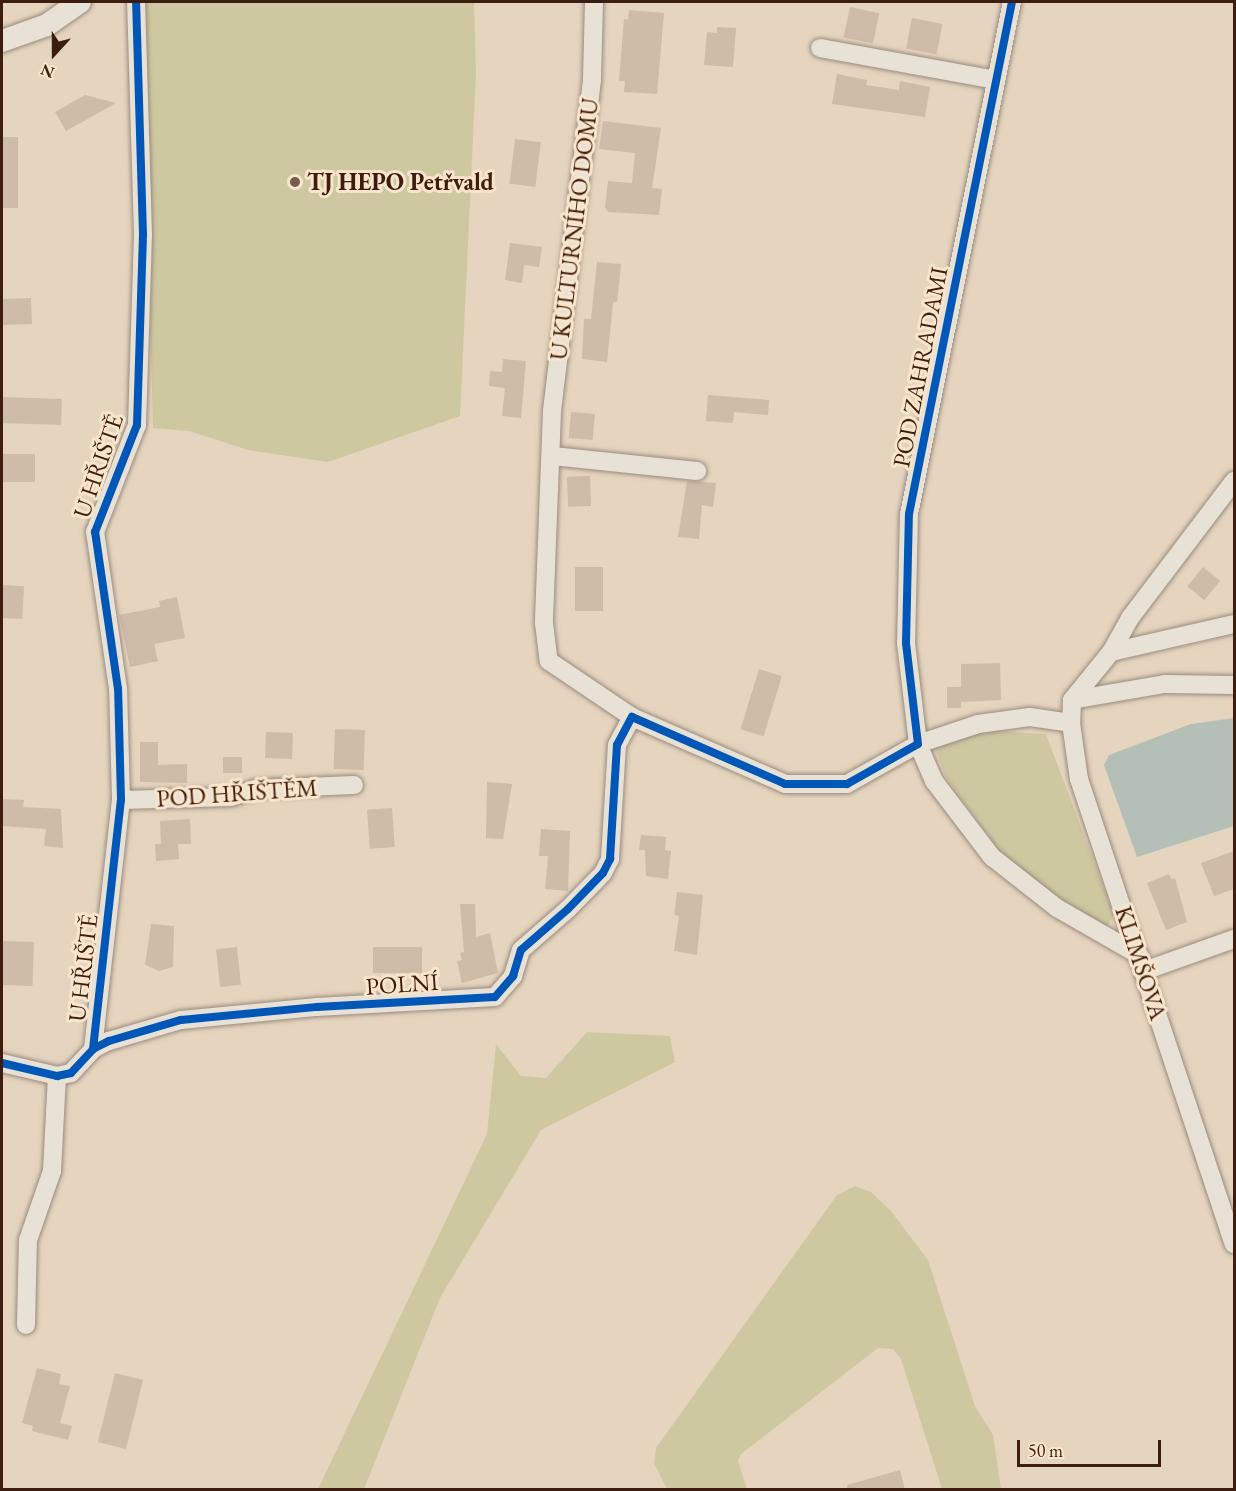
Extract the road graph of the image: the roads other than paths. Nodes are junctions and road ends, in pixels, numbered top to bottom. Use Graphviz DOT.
graph roads {
  1 [pos="80,2"];
  2 [pos="136,2"];
  3 [pos="594,2"];
  4 [pos="1012,2"];
  5 [pos="2,41"];
  6 [pos="820,48"];
  7 [pos="996,80"];
  8 [pos="552,456"];
  9 [pos="697,471"];
  10 [pos="1234,481"];
  11 [pos="1234,624"];
  12 [pos="1111,652"];
  13 [pos="1234,685"];
  14 [pos="1072,700"];
  15 [pos="632,717"];
  16 [pos="1071,723"];
  17 [pos="918,744"];
  18 [pos="354,785"];
  19 [pos="121,800"];
  20 [pos="1234,939"];
  21 [pos="1142,963"];
  22 [pos="93,1049"];
  23 [pos="2,1063"];
  24 [pos="57,1076"];
  25 [pos="1231,1220"];
  26 [pos="1234,1244"];
  27 [pos="26,1325"];
  1 -- 5 [label="street"];
  2 -- 19 [label="street, U HŘIŠTĚ"];
  3 -- 8 [label="street, U KULTURNÍHO DOMU"];
  4 -- 7 [label="street, POD ZAHRADAMI"];
  6 -- 7 [label="street"];
  7 -- 17 [label="street, POD ZAHRADAMI"];
  8 -- 9 [label="street"];
  8 -- 15 [label="street, U KULTURNÍHO DOMU"];
  10 -- 12 [label="street"];
  11 -- 12 [label="street"];
  12 -- 14 [label="street"];
  13 -- 14 [label="street"];
  14 -- 16 [label="street, KLIMŠOVA"];
  15 -- 17 [label="street, U KULTURNÍHO DOMU"];
  15 -- 22 [label="street, POLNÍ"];
  16 -- 17 [label="street, U KULTURNÍHO DOMU"];
  16 -- 21 [label="street, KLIMŠOVA"];
  17 -- 21 [label="street, POD ZAHRADAMI"];
  18 -- 19 [label="street, POD HŘIŠTĚM"];
  19 -- 22 [label="street, U HŘIŠTĚ"];
  20 -- 21 [label="street"];
  21 -- 25 [label="street, KLIMŠOVA"];
  22 -- 24 [label="street, POLNÍ"];
  23 -- 24 [label="street"];
  24 -- 27 [label="street"];
  25 -- 26 [label="street, KLIMŠOVA"];
}
